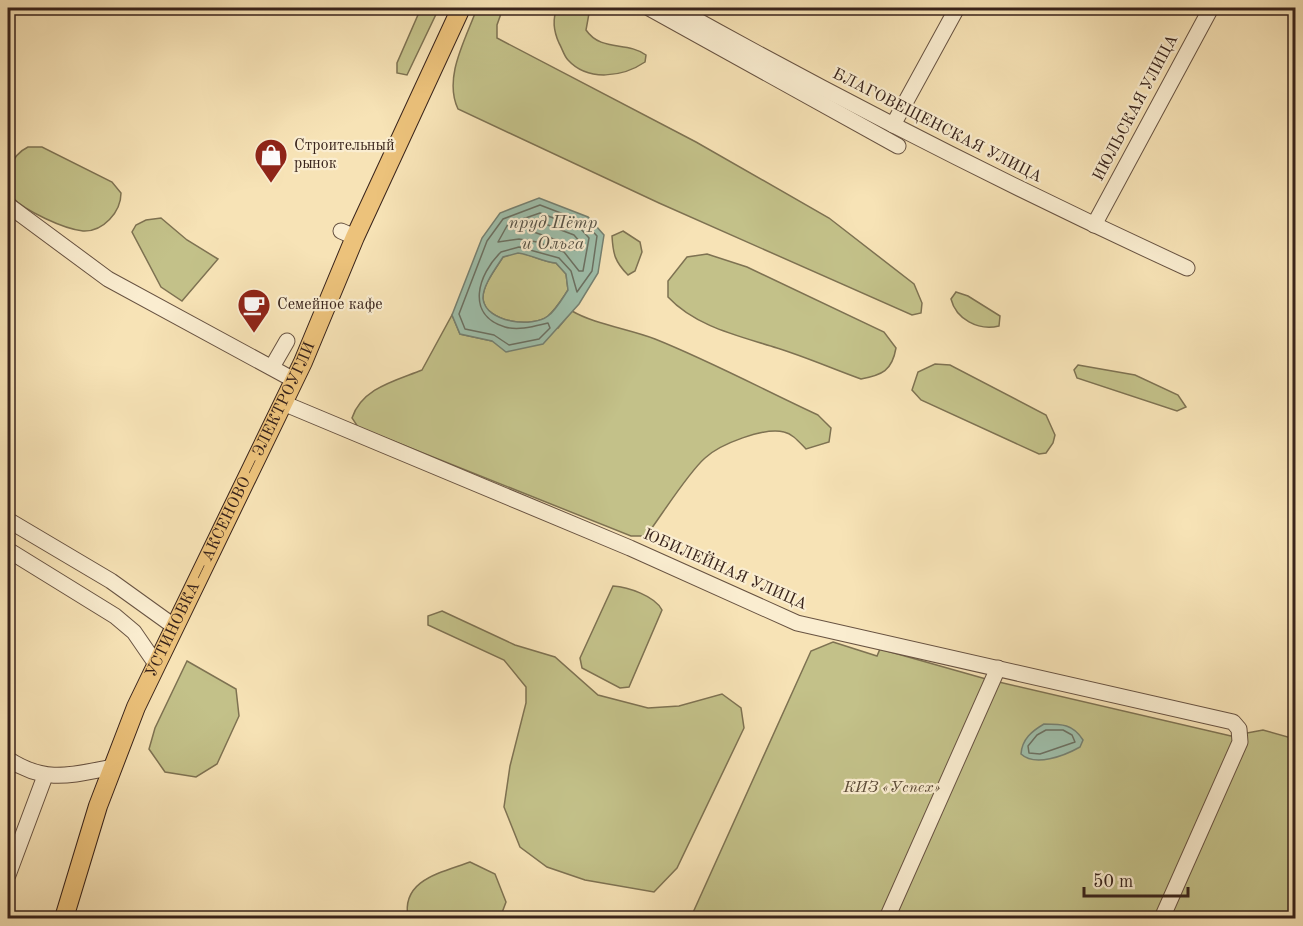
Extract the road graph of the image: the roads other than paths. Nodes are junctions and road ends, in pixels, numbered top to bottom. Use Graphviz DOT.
graph roads {
  1 [pos="461,8"];
  2 [pos="649,8"];
  3 [pos="675,8"];
  4 [pos="957,8"];
  5 [pos="1211,8"];
  6 [pos="699,13"];
  7 [pos="893,125"];
  8 [pos="898,146"];
  9 [pos="8,205"];
  10 [pos="1094,225"];
  11 [pos="1187,268"];
  12 [pos="287,341"];
  13 [pos="272,367"];
  14 [pos="294,380"];
  15 [pos="284,403"];
  16 [pos="8,520"];
  17 [pos="8,550"];
  18 [pos="183,619"];
  19 [pos="156,664"];
  20 [pos="998,669"];
  21 [pos="120,758"];
  22 [pos="8,759"];
  23 [pos="45,776"];
  24 [pos="8,875"];
  25 [pos="64,918"];
  26 [pos="887,918"];
  27 [pos="1162,918"];
  1 -- 14 [label="main road, УСТИНОВКА — АКСЕНОВО — ЭЛЕКТРОУГЛИ"];
  2 -- 8 [label="street"];
  3 -- 6 [label="street, БЛАГОВЕЩЕНСКАЯ УЛИЦА"];
  4 -- 7 [label="street"];
  5 -- 10 [label="street, ИЮЛЬСКАЯ УЛИЦА"];
  6 -- 7 [label="street, БЛАГОВЕЩЕНСКАЯ УЛИЦА"];
  7 -- 10 [label="street, БЛАГОВЕЩЕНСКАЯ УЛИЦА"];
  9 -- 13 [label="street"];
  10 -- 11 [label="street, БЛАГОВЕЩЕНСКАЯ УЛИЦА"];
  12 -- 13 [label="street"];
  13 -- 14 [label="street"];
  14 -- 15 [label="main road, УСТИНОВКА — АКСЕНОВО — ЭЛЕКТРОУГЛИ"];
  15 -- 18 [label="main road, УСТИНОВКА — АКСЕНОВО — ЭЛЕКТРОУГЛИ"];
  15 -- 20 [label="street, ЮБИЛЕЙНАЯ УЛИЦА"];
  16 -- 18 [label="street"];
  17 -- 19 [label="street"];
  18 -- 19 [label="main road, УСТИНОВКА — АКСЕНОВО — ЭЛЕКТРОУГЛИ"];
  19 -- 21 [label="main road, УСТИНОВКА — АКСЕНОВО — ЭЛЕКТРОУГЛИ"];
  20 -- 26 [label="street"];
  20 -- 27 [label="street, ЮБИЛЕЙНАЯ УЛИЦА"];
  21 -- 23 [label="street"];
  21 -- 25 [label="main road, УСТИНОВКА — АКСЕНОВО — ЭЛЕКТРОУГЛИ"];
  22 -- 23 [label="street"];
  23 -- 24 [label="street"];
}
